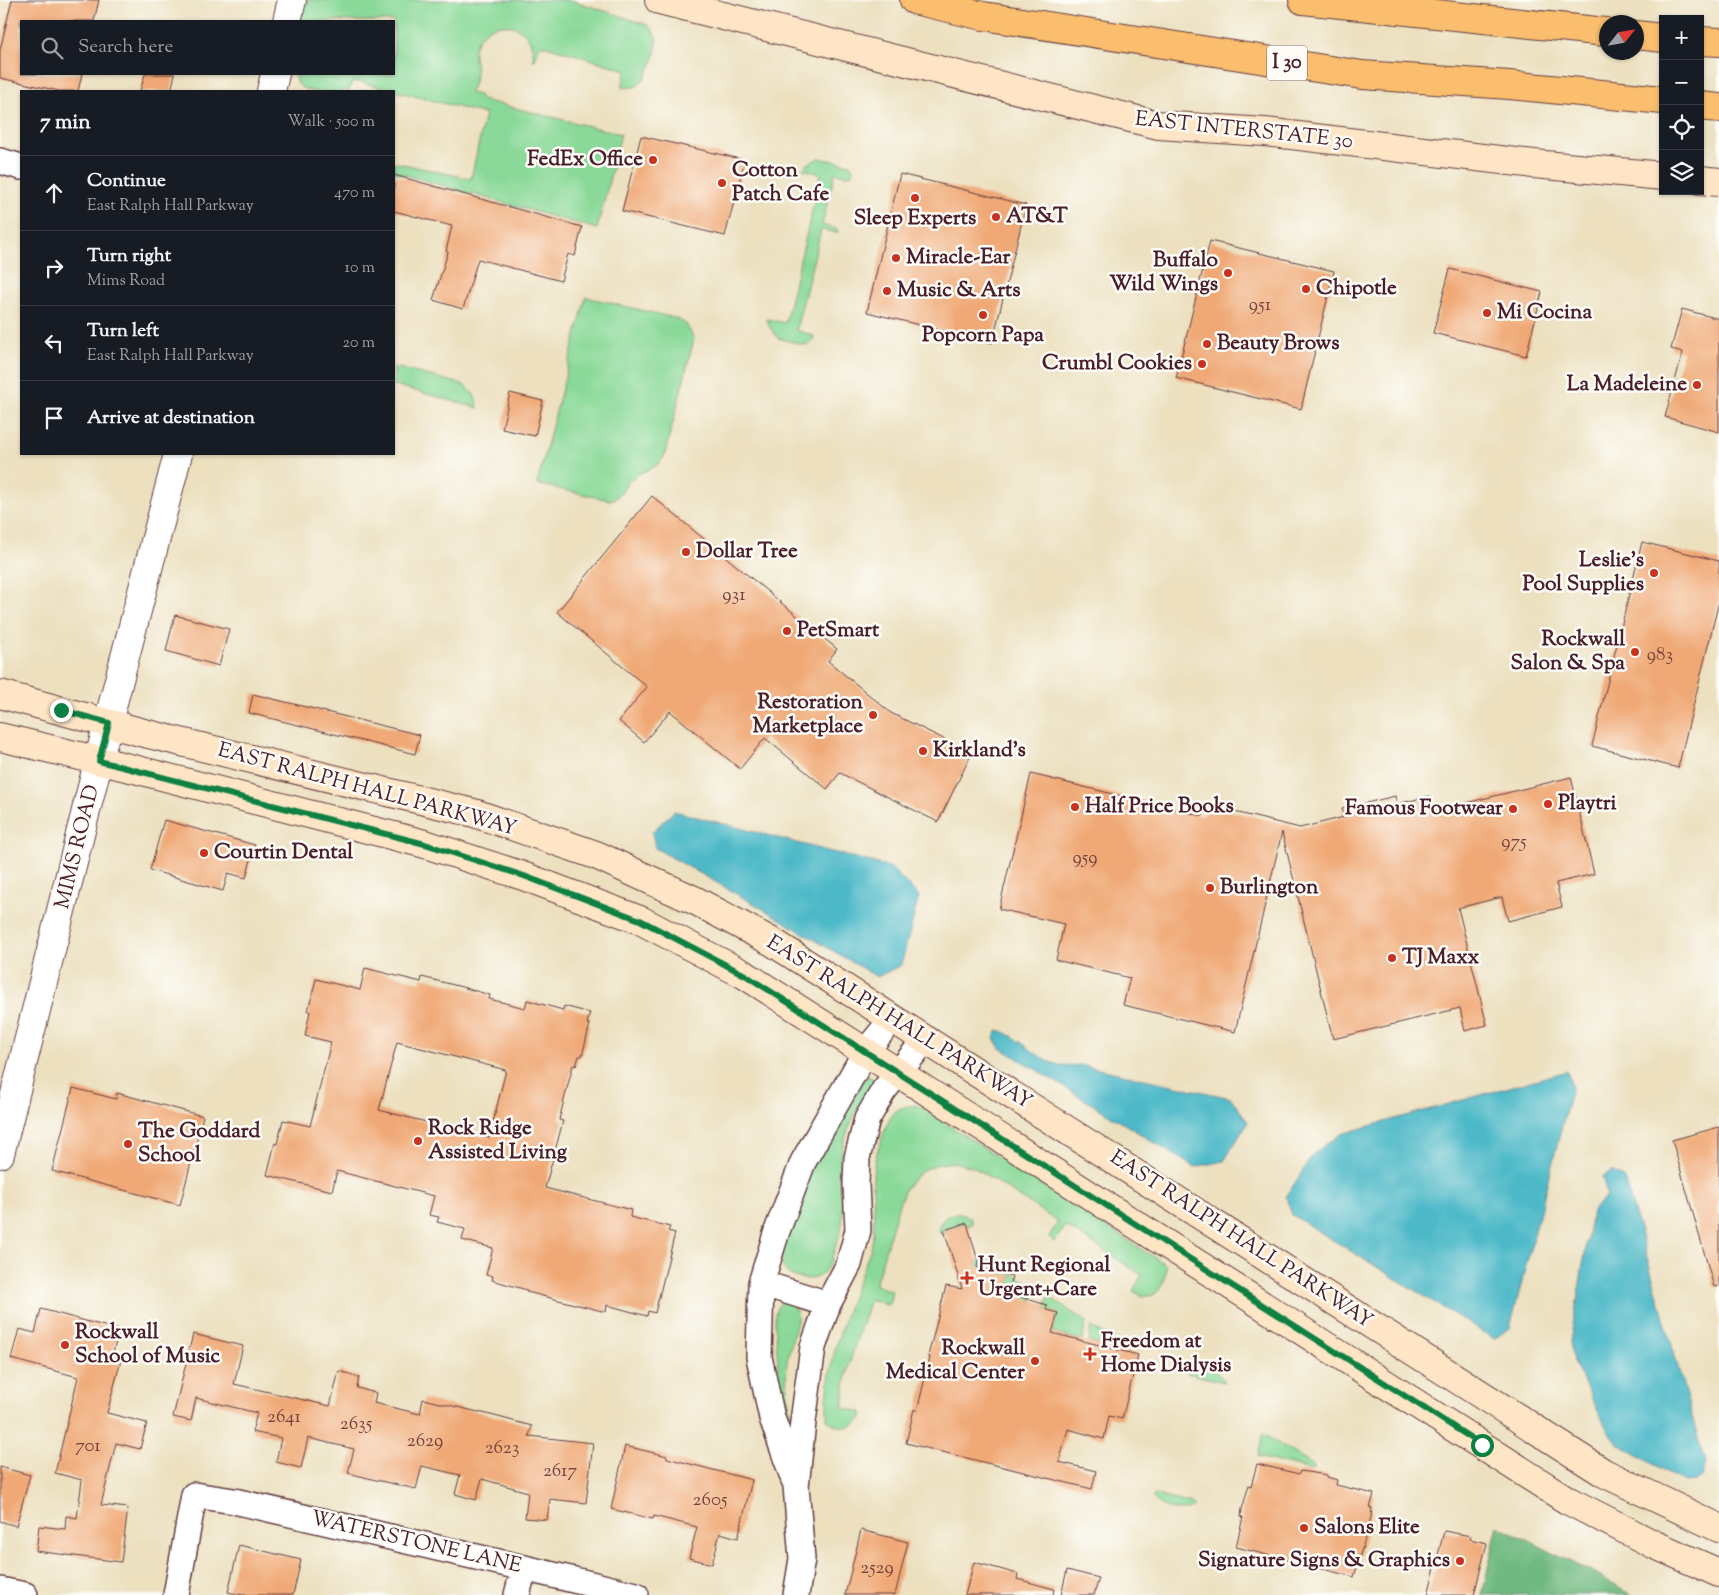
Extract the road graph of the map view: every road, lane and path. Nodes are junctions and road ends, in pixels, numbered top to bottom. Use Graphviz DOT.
graph roads {
  1 [pos="292,0"];
  2 [pos="659,0"];
  3 [pos="914,0"];
  4 [pos="1303,0"];
  5 [pos="287,20"];
  6 [pos="1599,31"];
  7 [pos="1644,37"];
  8 [pos="1659,38"];
  9 [pos="1704,41"];
  10 [pos="1719,42"];
  11 [pos="275,75"];
  12 [pos="271,90"];
  13 [pos="1659,100"];
  14 [pos="1704,104"];
  15 [pos="1719,104"];
  16 [pos="1704,105"];
  17 [pos="1719,108"];
  18 [pos="0,161"];
  19 [pos="20,167"];
  20 [pos="1659,176"];
  21 [pos="1704,180"];
  22 [pos="1719,182"];
  23 [pos="178,455"];
  24 [pos="0,694"];
  25 [pos="109,723"];
  26 [pos="0,737"];
  27 [pos="99,761"];
  28 [pos="893,1018"];
  29 [pos="926,1039"];
  30 [pos="866,1051"];
  31 [pos="899,1073"];
  32 [pos="0,1154"];
  33 [pos="761,1283"];
  34 [pos="828,1304"];
  35 [pos="796,1486"];
  36 [pos="1719,1528"];
  37 [pos="524,1568"];
  38 [pos="1718,1570"];
  39 [pos="0,1590"];
  40 [pos="25,1595"];
  41 [pos="176,1595"];
  42 [pos="517,1595"];
  43 [pos="636,1595"];
  44 [pos="796,1595"];
  1 -- 5 [label="street"];
  2 -- 20 [label="main road, EAST INTERSTATE 30"];
  3 -- 13 [label="highway, I 30"];
  4 -- 6 [label="highway"];
  7 -- 8 [label="highway"];
  9 -- 10 [label="highway"];
  11 -- 12 [label="street"];
  14 -- 15 [label="highway"];
  16 -- 17 [label="highway"];
  18 -- 19 [label="street"];
  21 -- 22 [label="main road"];
  23 -- 25 [label="street, MIMS ROAD"];
  24 -- 25 [label="main road, EAST RALPH HALL PARKWAY"];
  25 -- 27 [label="street, MIMS ROAD"];
  25 -- 28 [label="main road, EAST RALPH HALL PARKWAY"];
  26 -- 27 [label="main road, EAST RALPH HALL PARKWAY"];
  27 -- 30 [label="main road, EAST RALPH HALL PARKWAY"];
  27 -- 32 [label="street, MIMS ROAD"];
  28 -- 29 [label="main road, EAST RALPH HALL PARKWAY"];
  28 -- 30 [label="street"];
  29 -- 31 [label="street"];
  29 -- 36 [label="main road, EAST RALPH HALL PARKWAY"];
  30 -- 31 [label="main road, EAST RALPH HALL PARKWAY"];
  30 -- 33 [label="street"];
  31 -- 34 [label="street"];
  31 -- 38 [label="main road, EAST RALPH HALL PARKWAY"];
  33 -- 34 [label="street"];
  33 -- 35 [label="street"];
  34 -- 35 [label="street"];
  35 -- 44 [label="street"];
  37 -- 41 [label="street, WATERSTONE LANE"];
  37 -- 42 [label="street"];
  37 -- 43 [label="street, WATERSTONE LANE"];
  39 -- 40 [label="street"];
}
